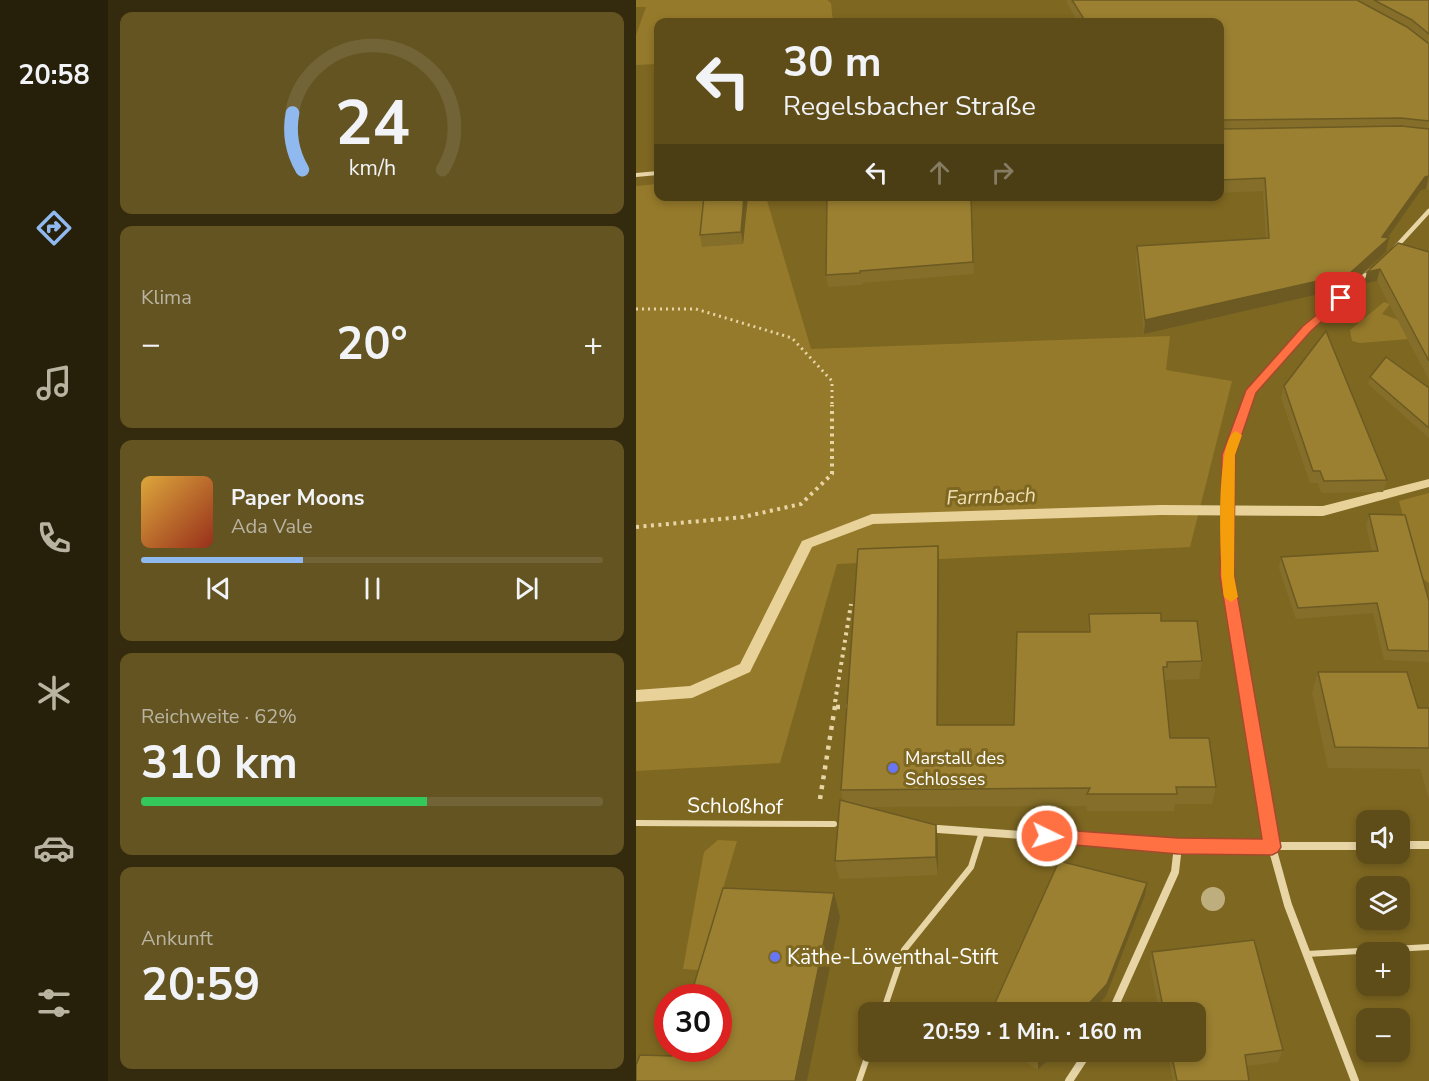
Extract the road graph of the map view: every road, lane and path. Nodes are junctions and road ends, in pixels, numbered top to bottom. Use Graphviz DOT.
graph roads {
  1 [pos="654,173"];
  2 [pos="636,175"];
  3 [pos="1429,211"];
  4 [pos="1390,254"];
  5 [pos="1373,269"];
  6 [pos="636,309"];
  7 [pos="636,527"];
  8 [pos="851,604"];
  9 [pos="836,707"];
  10 [pos="852,707"];
  11 [pos="636,823"];
  12 [pos="817,823"];
  13 [pos="834,824"];
  14 [pos="938,829"];
  15 [pos="982,832"];
  16 [pos="1410,845"];
  17 [pos="1429,845"];
  18 [pos="1178,846"];
  19 [pos="1356,846"];
  20 [pos="1272,847"];
  21 [pos="1429,947"];
  22 [pos="1307,954"];
  23 [pos="886,1002"];
  24 [pos="1116,1002"];
  25 [pos="866,1062"];
  26 [pos="1081,1062"];
  27 [pos="859,1081"];
  28 [pos="1068,1081"];
  29 [pos="1355,1081"];
  1 -- 2 [label="street"];
  3 -- 4 [label="street"];
  5 -- 20 [label="street"];
  6 -- 7 [label="path"];
  8 -- 9 [label="path"];
  9 -- 10 [label="path"];
  9 -- 12 [label="path"];
  11 -- 12 [label="lane, Schloßhof"];
  12 -- 13 [label="lane, Schloßhof"];
  14 -- 15 [label="street"];
  15 -- 18 [label="street"];
  15 -- 23 [label="lane"];
  16 -- 17 [label="street"];
  18 -- 20 [label="street"];
  18 -- 24 [label="street"];
  19 -- 20 [label="street"];
  20 -- 22 [label="street"];
  21 -- 22 [label="lane"];
  22 -- 29 [label="street"];
  25 -- 27 [label="lane"];
  26 -- 28 [label="street"];
}
